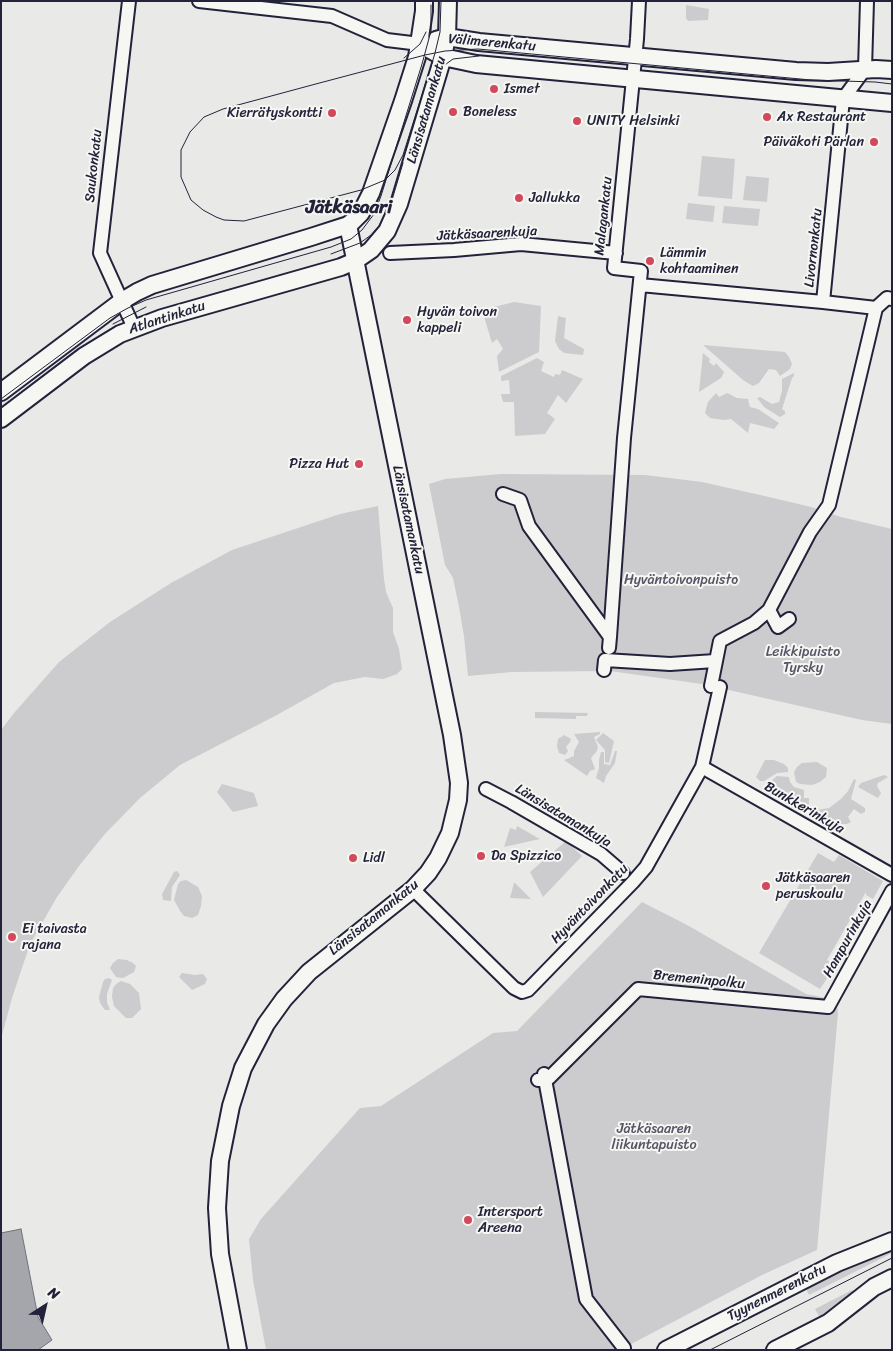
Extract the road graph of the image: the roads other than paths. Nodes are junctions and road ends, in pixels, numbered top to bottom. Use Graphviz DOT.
graph roads {
  1 [pos="129,1"];
  2 [pos="199,1"];
  3 [pos="424,1"];
  4 [pos="448,1"];
  5 [pos="639,1"];
  6 [pos="867,1"];
  7 [pos="447,37"];
  8 [pos="420,44"];
  9 [pos="636,56"];
  10 [pos="443,57"];
  11 [pos="865,69"];
  12 [pos="892,70"];
  13 [pos="633,79"];
  14 [pos="843,99"];
  15 [pos="892,103"];
  16 [pos="348,225"];
  17 [pos="390,253"];
  18 [pos="616,253"];
  19 [pos="355,261"];
  20 [pos="640,285"];
  21 [pos="892,299"];
  22 [pos="122,301"];
  23 [pos="823,302"];
  24 [pos="876,308"];
  25 [pos="134,328"];
  26 [pos="1,392"];
  27 [pos="1,419"];
  28 [pos="503,494"];
  29 [pos="768,610"];
  30 [pos="789,619"];
  31 [pos="715,661"];
  32 [pos="604,670"];
  33 [pos="702,767"];
  34 [pos="486,789"];
  35 [pos="623,873"];
  36 [pos="892,876"];
  37 [pos="413,889"];
  38 [pos="892,891"];
  39 [pos="830,1002"];
  40 [pos="892,1241"];
  41 [pos="892,1278"];
  42 [pos="624,1348"];
  43 [pos="238,1350"];
  44 [pos="666,1350"];
  45 [pos="775,1350"];
  1 -- 22 [label="street, Saukonkatu"];
  2 -- 8 [label="street"];
  3 -- 8 [label="street, Länsisatamankatu"];
  4 -- 7 [label="street, Länsisatamankatu"];
  5 -- 9 [label="street, Malagankatu"];
  6 -- 11 [label="street"];
  7 -- 8 [label="street, Välimerenkatu"];
  7 -- 9 [label="street, Välimerenkatu"];
  7 -- 10 [label="street, Länsisatamankatu"];
  8 -- 10 [label="street, Välimerenkatu"];
  8 -- 16 [label="street, Länsisatamankatu"];
  9 -- 11 [label="street, Välimerenkatu"];
  9 -- 13 [label="street, Malagankatu"];
  10 -- 13 [label="street, Välimerenkatu"];
  10 -- 19 [label="street, Länsisatamankatu"];
  11 -- 12 [label="street, Välimerenkatu"];
  11 -- 14 [label="street"];
  13 -- 14 [label="street, Välimerenkatu"];
  13 -- 18 [label="street, Malagankatu"];
  14 -- 15 [label="street, Välimerenkatu"];
  14 -- 23 [label="street, Livornonkatu"];
  16 -- 19 [label="street, Länsisatamankatu"];
  16 -- 22 [label="street, Atlantinkatu"];
  17 -- 18 [label="street, Jätkäsaarenkuja"];
  18 -- 20 [label="street, Malagankatu"];
  19 -- 25 [label="street, Atlantinkatu"];
  19 -- 37 [label="street, Länsisatamankatu"];
  20 -- 23 [label="street"];
  20 -- 28 [label="street"];
  21 -- 24 [label="street"];
  22 -- 25 [label="street, Saukonkatu"];
  22 -- 26 [label="street, Atlantinkatu"];
  23 -- 24 [label="street, Livornonkatu"];
  24 -- 29 [label="street"];
  25 -- 27 [label="street, Atlantinkatu"];
  29 -- 30 [label="street"];
  29 -- 31 [label="street, Hyväntoivonkatu"];
  31 -- 32 [label="street"];
  31 -- 33 [label="street, Hyväntoivonkatu"];
  33 -- 36 [label="street, Bunkkerinkuja"];
  33 -- 37 [label="street, Hyväntoivonkatu"];
  34 -- 35 [label="street, Länsisatamankuja"];
  37 -- 43 [label="street, Länsisatamankatu"];
  38 -- 39 [label="street, Hampurinkuja"];
  39 -- 42 [label="street, Bremeninpolku"];
  40 -- 44 [label="street, Tyynenmerenkatu"];
  41 -- 45 [label="street"];
}
